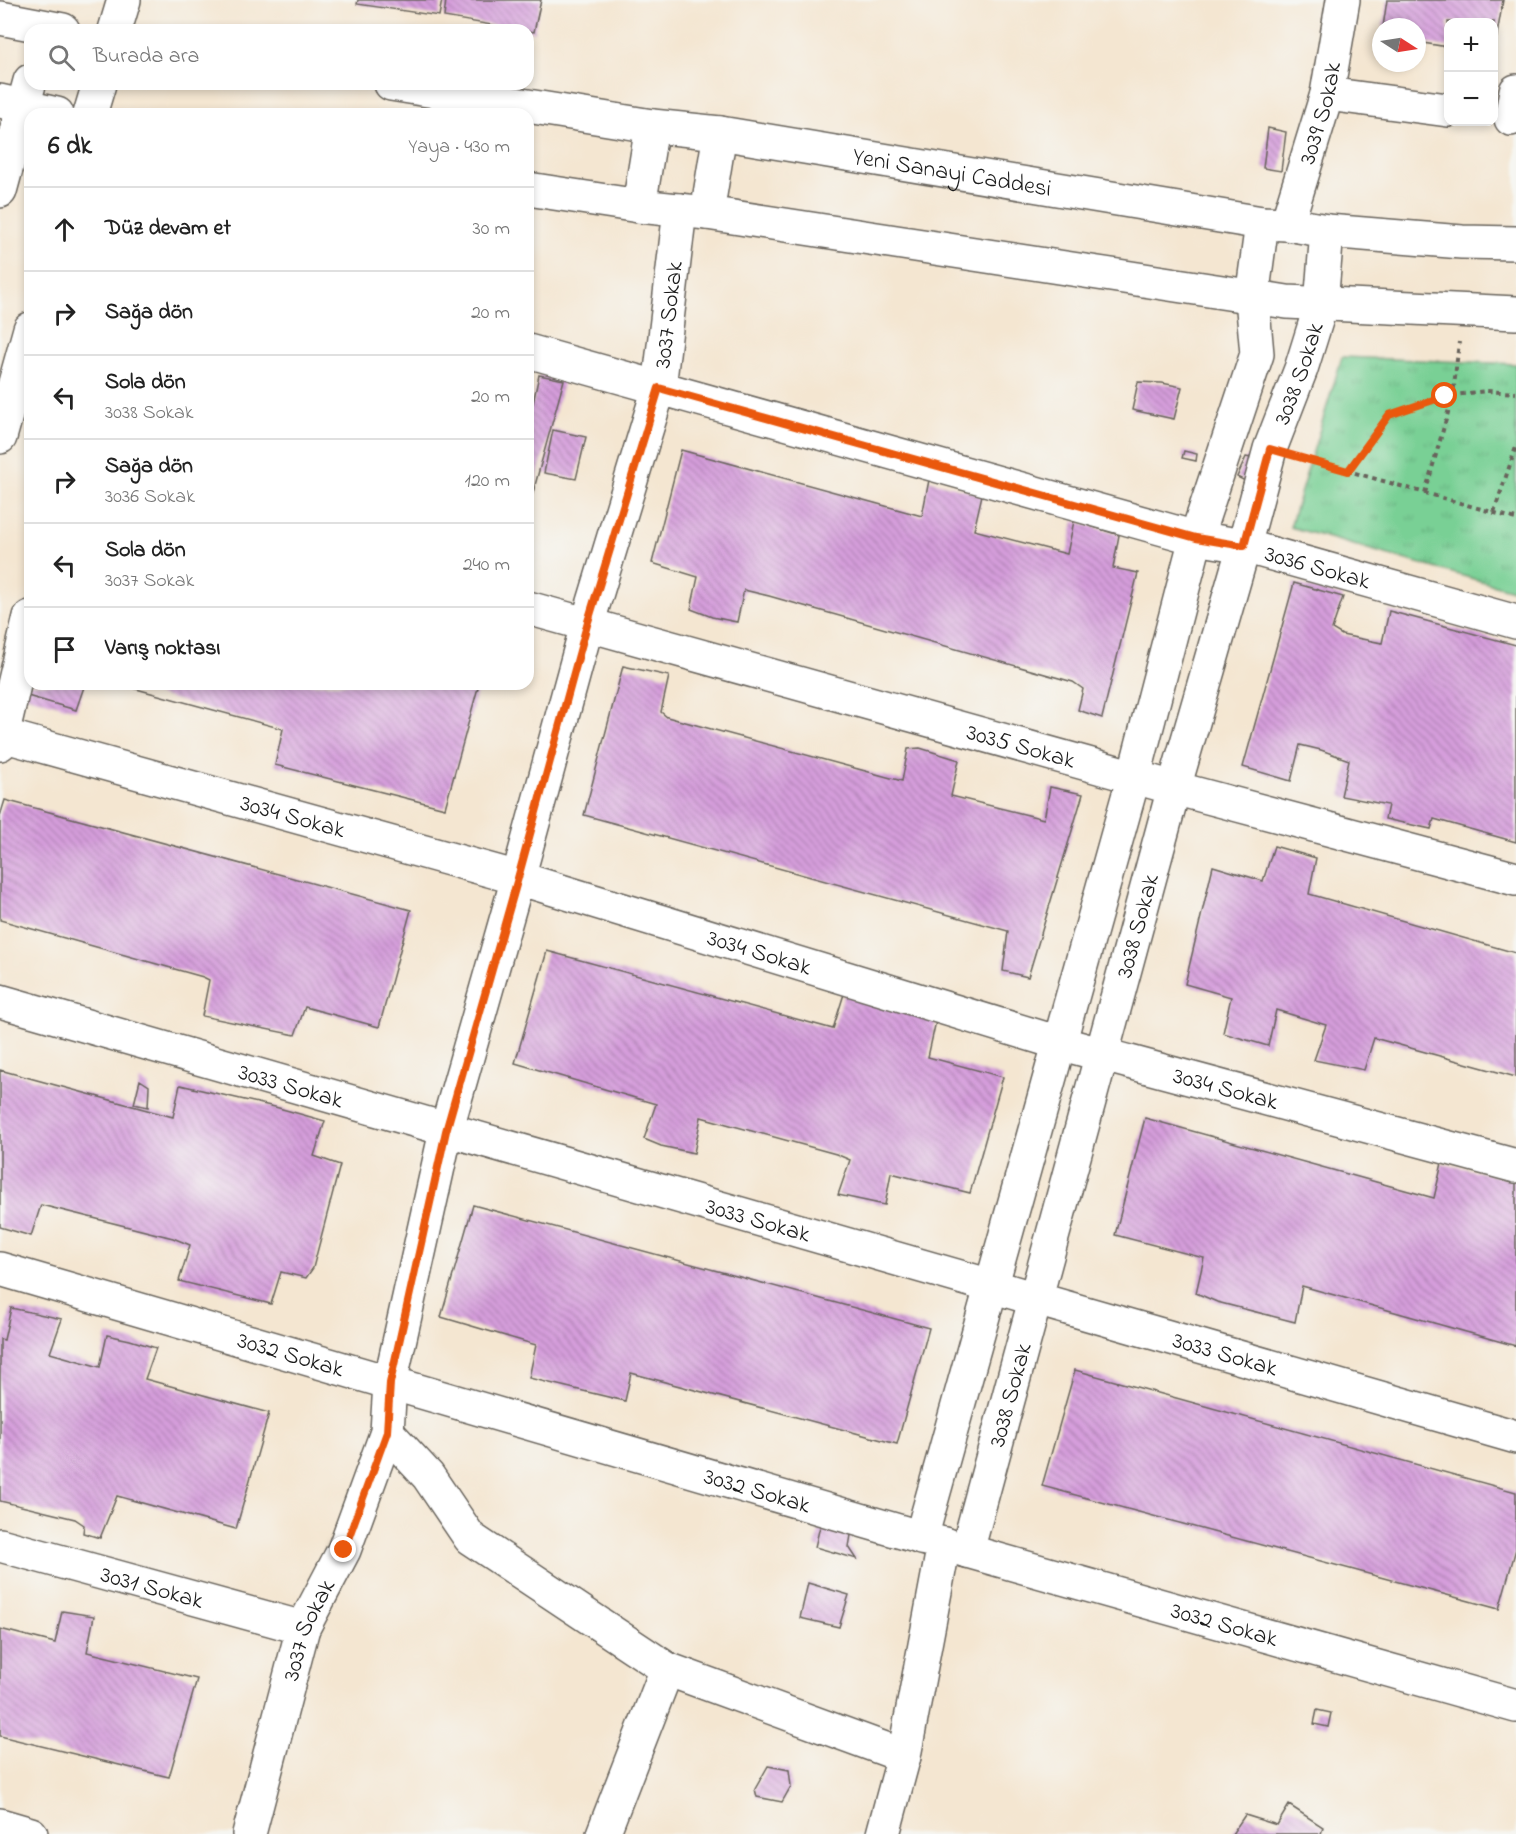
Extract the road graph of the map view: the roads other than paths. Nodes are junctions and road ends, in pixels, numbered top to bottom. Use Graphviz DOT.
graph roads {
  1 [pos="124,0"];
  2 [pos="1343,0"];
  3 [pos="0,18"];
  4 [pos="52,22"];
  5 [pos="117,24"];
  6 [pos="97,90"];
  7 [pos="428,90"];
  8 [pos="1328,94"];
  9 [pos="18,96"];
  10 [pos="44,108"];
  11 [pos="92,108"];
  12 [pos="1444,109"];
  13 [pos="652,126"];
  14 [pos="720,133"];
  15 [pos="534,190"];
  16 [pos="0,191"];
  17 [pos="639,206"];
  18 [pos="693,211"];
  19 [pos="1275,224"];
  20 [pos="1327,231"];
  21 [pos="1516,243"];
  22 [pos="1251,298"];
  23 [pos="1321,305"];
  24 [pos="1516,313"];
  25 [pos="24,351"];
  26 [pos="534,353"];
  27 [pos="659,388"];
  28 [pos="0,437"];
  29 [pos="1196,538"];
  30 [pos="1244,546"];
  31 [pos="534,610"];
  32 [pos="1516,622"];
  33 [pos="587,625"];
  34 [pos="24,642"];
  35 [pos="1,739"];
  36 [pos="1134,776"];
  37 [pos="1174,788"];
  38 [pos="518,878"];
  39 [pos="1516,879"];
  40 [pos="0,1001"];
  41 [pos="1059,1043"];
  42 [pos="1101,1055"];
  43 [pos="446,1131"];
  44 [pos="1516,1166"];
  45 [pos="0,1269"];
  46 [pos="991,1286"];
  47 [pos="1036,1298"];
  48 [pos="390,1383"];
  49 [pos="387,1432"];
  50 [pos="1516,1437"];
  51 [pos="944,1544"];
  52 [pos="0,1545"];
  53 [pos="303,1628"];
  54 [pos="667,1669"];
  55 [pos="1516,1706"];
  56 [pos="904,1756"];
  57 [pos="0,1825"];
  58 [pos="31,1834"];
  59 [pos="249,1834"];
  60 [pos="603,1834"];
  61 [pos="884,1834"];
  1 -- 5 [label="main road"];
  2 -- 8 [label="main road, 3039 Sokak"];
  3 -- 4 [label="main road"];
  6 -- 11 [label="main road"];
  7 -- 13 [label="main road, Yeni Sanayi Caddesi"];
  8 -- 12 [label="main road"];
  8 -- 19 [label="main road, 3039 Sokak"];
  9 -- 10 [label="main road"];
  9 -- 16 [label="main road"];
  13 -- 14 [label="main road, Yeni Sanayi Caddesi"];
  13 -- 17 [label="main road"];
  14 -- 18 [label="main road, 3037 Sokak"];
  14 -- 19 [label="main road, Yeni Sanayi Caddesi"];
  15 -- 17 [label="main road"];
  17 -- 18 [label="main road"];
  18 -- 22 [label="main road"];
  18 -- 27 [label="main road, 3037 Sokak"];
  19 -- 20 [label="main road, Yeni Sanayi Caddesi"];
  19 -- 22 [label="main road, 3039 Sokak"];
  20 -- 21 [label="main road, Yeni Sanayi Caddesi"];
  20 -- 23 [label="main road, 3038 Sokak"];
  22 -- 23 [label="main road"];
  22 -- 29 [label="main road, 3038 Sokak"];
  23 -- 24 [label="main road"];
  23 -- 30 [label="main road, 3038 Sokak"];
  25 -- 28 [label="main road"];
  26 -- 27 [label="main road, 3036 Sokak"];
  27 -- 29 [label="main road, 3036 Sokak"];
  27 -- 33 [label="main road, 3037 Sokak"];
  29 -- 30 [label="main road, 3036 Sokak"];
  29 -- 36 [label="main road, 3038 Sokak"];
  30 -- 32 [label="main road, 3036 Sokak"];
  30 -- 37 [label="main road, 3038 Sokak"];
  31 -- 33 [label="main road, 3035 Sokak"];
  33 -- 36 [label="main road, 3035 Sokak"];
  33 -- 38 [label="main road, 3037 Sokak"];
  34 -- 35 [label="main road"];
  35 -- 38 [label="main road, 3034 Sokak"];
  36 -- 37 [label="main road, 3035 Sokak"];
  36 -- 41 [label="main road, 3038 Sokak"];
  37 -- 39 [label="main road, 3035 Sokak"];
  37 -- 42 [label="main road, 3038 Sokak"];
  38 -- 41 [label="main road, 3034 Sokak"];
  38 -- 43 [label="main road, 3037 Sokak"];
  40 -- 43 [label="main road, 3033 Sokak"];
  41 -- 42 [label="main road, 3034 Sokak"];
  41 -- 46 [label="main road, 3038 Sokak"];
  42 -- 44 [label="main road, 3034 Sokak"];
  42 -- 47 [label="main road, 3038 Sokak"];
  43 -- 46 [label="main road, 3033 Sokak"];
  43 -- 48 [label="main road, 3037 Sokak"];
  45 -- 48 [label="main road, 3032 Sokak"];
  46 -- 47 [label="main road, 3033 Sokak"];
  46 -- 51 [label="main road, 3038 Sokak"];
  47 -- 50 [label="main road, 3033 Sokak"];
  47 -- 51 [label="main road, 3038 Sokak"];
  48 -- 49 [label="main road, 3037 Sokak"];
  48 -- 51 [label="main road, 3032 Sokak"];
  49 -- 53 [label="main road, 3037 Sokak"];
  49 -- 54 [label="main road"];
  51 -- 55 [label="main road, 3032 Sokak"];
  51 -- 56 [label="main road, 3038 Sokak"];
  52 -- 53 [label="main road, 3031 Sokak"];
  53 -- 59 [label="main road, 3037 Sokak"];
  54 -- 56 [label="main road"];
  54 -- 60 [label="main road"];
  56 -- 61 [label="main road, 3038 Sokak"];
  57 -- 58 [label="main road"];
}
